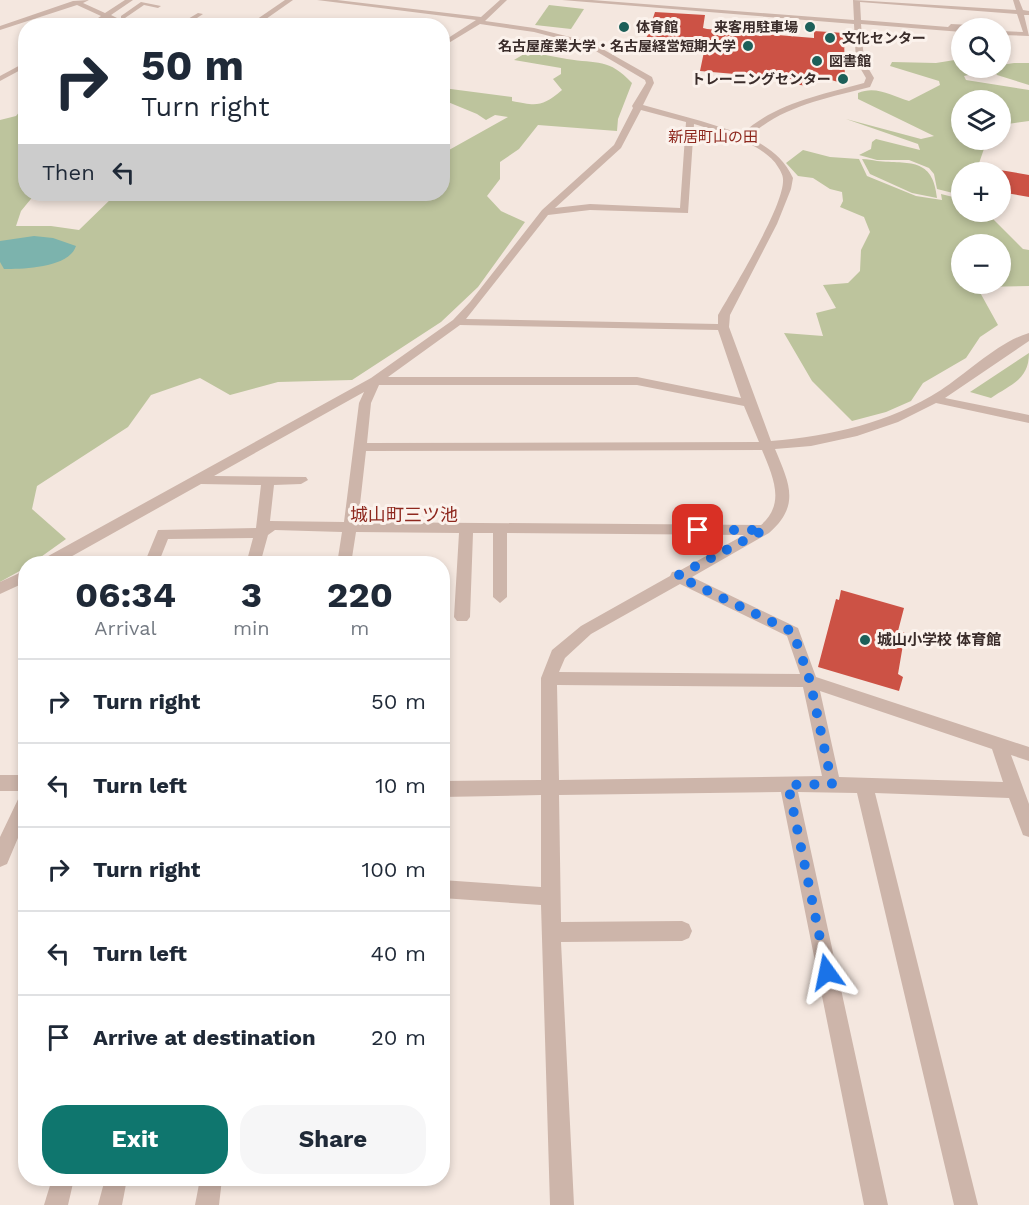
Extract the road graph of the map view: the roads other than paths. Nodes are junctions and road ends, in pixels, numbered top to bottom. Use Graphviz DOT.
graph roads {
  1 [pos="86,0"];
  2 [pos="130,0"];
  3 [pos="290,0"];
  4 [pos="320,0"];
  5 [pos="504,0"];
  6 [pos="565,0"];
  7 [pos="622,0"];
  8 [pos="856,0"];
  9 [pos="1016,0"];
  10 [pos="74,2"];
  11 [pos="158,6"];
  12 [pos="1019,13"];
  13 [pos="200,14"];
  14 [pos="1029,14"];
  15 [pos="106,15"];
  16 [pos="28,18"];
  17 [pos="101,18"];
  18 [pos="113,18"];
  19 [pos="121,18"];
  20 [pos="193,18"];
  21 [pos="262,18"];
  22 [pos="481,20"];
  23 [pos="856,20"];
  24 [pos="18,22"];
  25 [pos="951,26"];
  26 [pos="0,28"];
  27 [pos="951,29"];
  28 [pos="1011,31"];
  29 [pos="1028,32"];
  30 [pos="450,40"];
  31 [pos="18,69"];
  32 [pos="0,79"];
  33 [pos="636,106"];
  34 [pos="690,122"];
  35 [pos="744,137"];
  36 [pos="545,212"];
  37 [pos="457,322"];
  38 [pos="723,327"];
  39 [pos="1029,336"];
  40 [pos="375,381"];
  41 [pos="934,399"];
  42 [pos="749,403"];
  43 [pos="1029,419"];
  44 [pos="767,446"];
  45 [pos="359,447"];
  46 [pos="203,476"];
  47 [pos="301,480"];
  48 [pos="268,482"];
  49 [pos="350,527"];
  50 [pos="466,528"];
  51 [pos="500,528"];
  52 [pos="764,530"];
  53 [pos="262,533"];
  54 [pos="60,556"];
  55 [pos="154,556"];
  56 [pos="255,556"];
  57 [pos="345,556"];
  58 [pos="677,576"];
  59 [pos="18,579"];
  60 [pos="0,588"];
  61 [pos="500,597"];
  62 [pos="462,617"];
  63 [pos="549,678"];
  64 [pos="810,681"];
  65 [pos="999,745"];
  66 [pos="1029,754"];
  67 [pos="0,783"];
  68 [pos="18,783"];
  69 [pos="832,784"];
  70 [pos="788,785"];
  71 [pos="864,785"];
  72 [pos="450,789"];
  73 [pos="549,790"];
  74 [pos="1014,790"];
  75 [pos="18,816"];
  76 [pos="1029,829"];
  77 [pos="0,858"];
  78 [pos="450,891"];
  79 [pos="551,897"];
  80 [pos="682,931"];
  81 [pos="551,932"];
  82 [pos="61,1186"];
  83 [pos="114,1186"];
  84 [pos="210,1186"];
  85 [pos="56,1205"];
  86 [pos="110,1205"];
  87 [pos="207,1205"];
  88 [pos="562,1205"];
  89 [pos="876,1205"];
  90 [pos="966,1205"];
  1 -- 10 [label="street"];
  2 -- 15 [label="street"];
  3 -- 21 [label="street"];
  4 -- 22 [label="street"];
  5 -- 22 [label="street"];
  6 -- 23 [label="street"];
  7 -- 23 [label="street"];
  8 -- 12 [label="street"];
  8 -- 23 [label="street"];
  9 -- 12 [label="street"];
  10 -- 15 [label="street"];
  10 -- 16 [label="street"];
  11 -- 19 [label="street"];
  12 -- 14 [label="street"];
  12 -- 29 [label="street"];
  13 -- 20 [label="street"];
  15 -- 17 [label="street"];
  15 -- 18 [label="street"];
  22 -- 30 [label="street"];
  22 -- 33 [label="street"];
  23 -- 25 [label="street"];
  23 -- 27 [label="street"];
  23 -- 35 [label="street"];
  24 -- 26 [label="street"];
  28 -- 29 [label="street"];
  31 -- 32 [label="street"];
  33 -- 34 [label="street"];
  33 -- 36 [label="street"];
  34 -- 35 [label="street"];
  34 -- 36 [label="street"];
  35 -- 38 [label="street"];
  36 -- 37 [label="street"];
  37 -- 38 [label="street"];
  37 -- 40 [label="street"];
  38 -- 42 [label="street"];
  39 -- 41 [label="street"];
  40 -- 42 [label="street"];
  40 -- 45 [label="street"];
  40 -- 46 [label="street"];
  41 -- 43 [label="street"];
  41 -- 44 [label="street"];
  42 -- 44 [label="street"];
  44 -- 45 [label="street"];
  44 -- 52 [label="street"];
  45 -- 49 [label="street"];
  46 -- 48 [label="street"];
  46 -- 54 [label="street"];
  47 -- 48 [label="street"];
  48 -- 53 [label="street"];
  49 -- 50 [label="street"];
  49 -- 53 [label="street"];
  49 -- 57 [label="street"];
  50 -- 51 [label="street"];
  50 -- 62 [label="street"];
  51 -- 52 [label="street"];
  51 -- 61 [label="street"];
  52 -- 58 [label="street"];
  53 -- 55 [label="street"];
  53 -- 56 [label="street"];
  58 -- 63 [label="street"];
  58 -- 64 [label="street"];
  59 -- 60 [label="street"];
  63 -- 64 [label="street"];
  63 -- 73 [label="street"];
  64 -- 65 [label="street"];
  64 -- 69 [label="street"];
  65 -- 66 [label="street"];
  65 -- 74 [label="street"];
  67 -- 68 [label="street"];
  69 -- 70 [label="street"];
  69 -- 71 [label="street"];
  70 -- 73 [label="street"];
  70 -- 89 [label="street"];
  71 -- 74 [label="street"];
  71 -- 90 [label="street"];
  72 -- 73 [label="street"];
  73 -- 79 [label="street"];
  74 -- 76 [label="street"];
  75 -- 77 [label="street"];
  78 -- 79 [label="street"];
  79 -- 81 [label="street"];
  80 -- 81 [label="street"];
  81 -- 88 [label="street"];
  82 -- 85 [label="street"];
  83 -- 86 [label="street"];
  84 -- 87 [label="street"];
}
